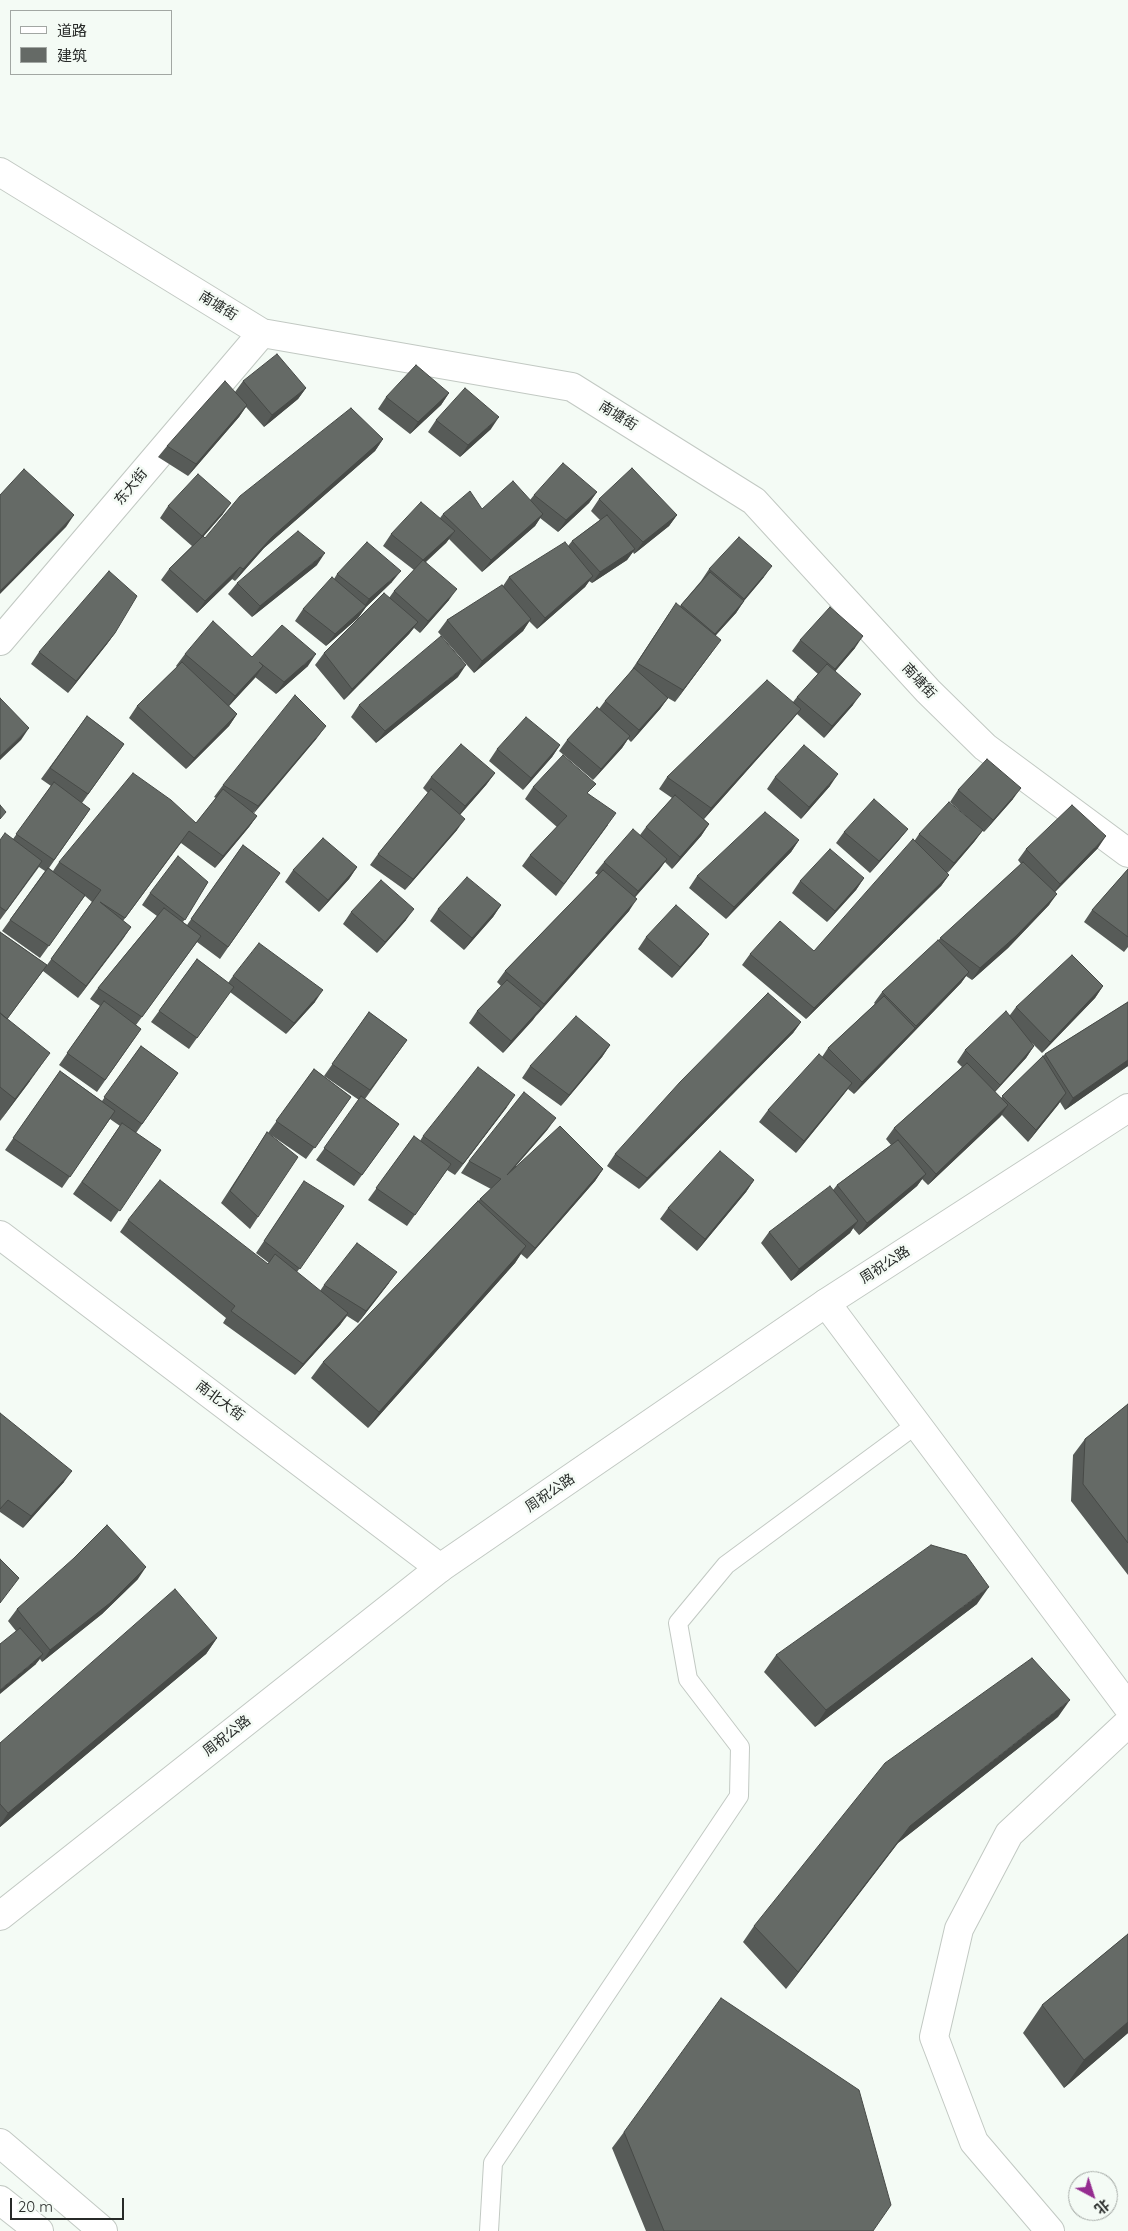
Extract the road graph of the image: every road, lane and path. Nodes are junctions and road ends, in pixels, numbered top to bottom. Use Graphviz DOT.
graph roads {
  1 [pos="0,172"];
  2 [pos="262,333"];
  3 [pos="0,641"];
  4 [pos="1128,853"];
  5 [pos="1128,1108"];
  6 [pos="0,1235"];
  7 [pos="826,1303"];
  8 [pos="917,1424"];
  9 [pos="440,1568"];
  10 [pos="1128,1707"];
  11 [pos="1128,1723"];
  12 [pos="0,1916"];
  13 [pos="0,2142"];
  14 [pos="0,2200"];
  15 [pos="39,2231"];
  16 [pos="103,2231"];
  17 [pos="490,2231"];
  18 [pos="1050,2231"];
  1 -- 2 [label="street, 南塘街"];
  2 -- 3 [label="street, 东大街"];
  2 -- 4 [label="street, 南塘街"];
  5 -- 7 [label="street, 周祝公路"];
  6 -- 9 [label="street, 南北大街"];
  7 -- 8 [label="street"];
  7 -- 9 [label="street, 周祝公路"];
  8 -- 10 [label="street"];
  8 -- 17 [label="lane"];
  9 -- 12 [label="street, 周祝公路"];
  11 -- 18 [label="street"];
  13 -- 16 [label="street"];
  14 -- 15 [label="street"];
}
